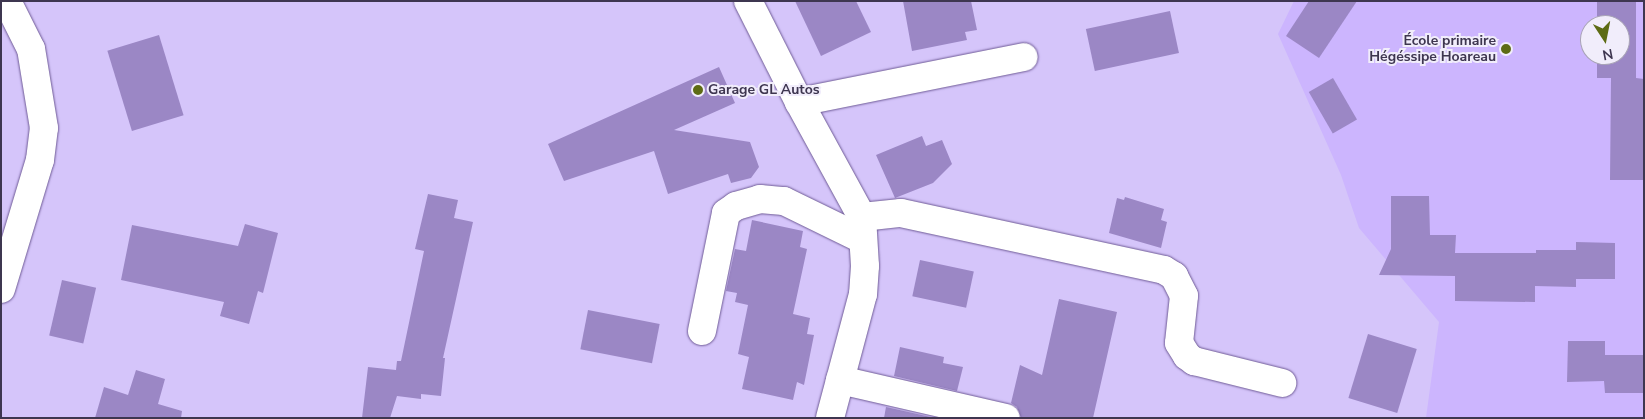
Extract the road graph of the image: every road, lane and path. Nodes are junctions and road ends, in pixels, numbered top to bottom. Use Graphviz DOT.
graph roads {
  1 [pos="7,1"];
  2 [pos="748,1"];
  3 [pos="1024,57"];
  4 [pos="799,102"];
  5 [pos="862,228"];
  6 [pos="1,290"];
  7 [pos="702,331"];
  8 [pos="840,380"];
  9 [pos="1282,383"];
  10 [pos="830,418"];
  11 [pos="1006,418"];
  1 -- 6 [label="street"];
  2 -- 4 [label="street"];
  3 -- 4 [label="street"];
  4 -- 5 [label="street"];
  5 -- 7 [label="street"];
  5 -- 8 [label="street"];
  5 -- 9 [label="street"];
  8 -- 10 [label="street"];
  8 -- 11 [label="street"];
}
